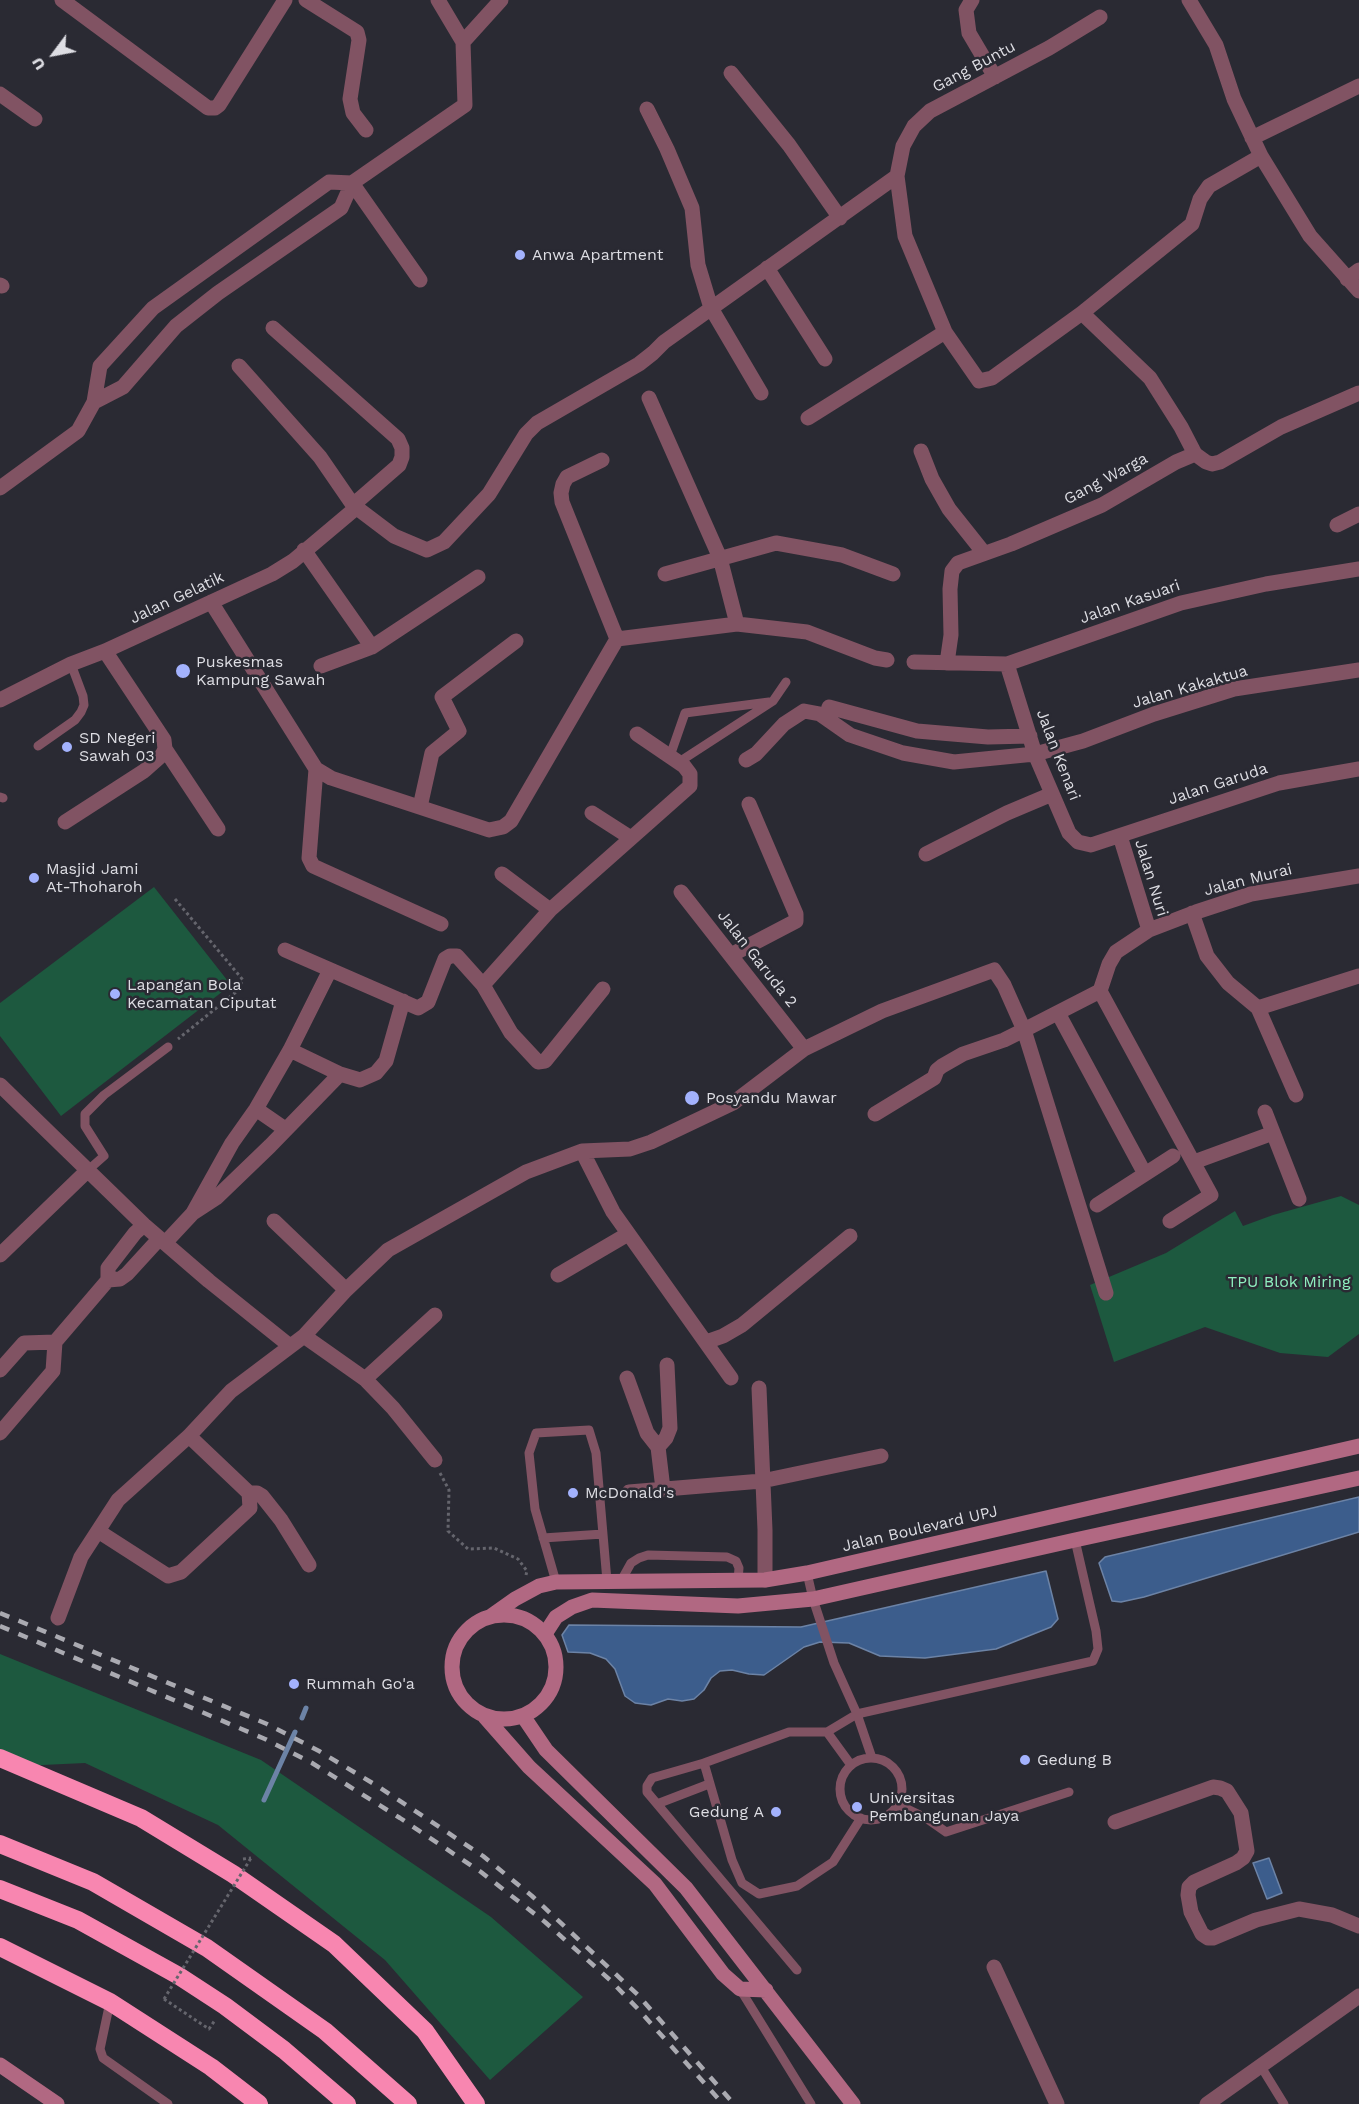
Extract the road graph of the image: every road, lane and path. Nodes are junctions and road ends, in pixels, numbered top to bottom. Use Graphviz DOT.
graph roads {
  1 [pos="62,0"];
  2 [pos="285,0"];
  3 [pos="306,0"];
  4 [pos="438,0"];
  5 [pos="501,0"];
  6 [pos="972,0"];
  7 [pos="1189,0"];
  8 [pos="1100,17"];
  9 [pos="463,42"];
  10 [pos="730,73"];
  11 [pos="995,76"];
  12 [pos="1359,86"];
  13 [pos="0,94"];
  14 [pos="647,109"];
  15 [pos="35,119"];
  16 [pos="366,130"];
  17 [pos="1252,138"];
  18 [pos="1260,156"];
  19 [pos="897,176"];
  20 [pos="352,183"];
  21 [pos="840,218"];
  22 [pos="767,268"];
  23 [pos="1353,274"];
  24 [pos="420,280"];
  25 [pos="1359,291"];
  26 [pos="711,308"];
  27 [pos="1082,313"];
  28 [pos="273,328"];
  29 [pos="945,332"];
  30 [pos="825,359"];
  31 [pos="239,366"];
  32 [pos="761,393"];
  33 [pos="1359,393"];
  34 [pos="649,398"];
  35 [pos="94,402"];
  36 [pos="808,418"];
  37 [pos="921,451"];
  38 [pos="1195,454"];
  39 [pos="602,460"];
  40 [pos="0,488"];
  41 [pos="355,507"];
  42 [pos="1359,514"];
  43 [pos="1336,525"];
  44 [pos="304,550"];
  45 [pos="984,553"];
  46 [pos="720,558"];
  47 [pos="1359,569"];
  48 [pos="665,574"];
  49 [pos="893,574"];
  50 [pos="478,577"];
  51 [pos="211,602"];
  52 [pos="737,624"];
  53 [pos="617,639"];
  54 [pos="516,641"];
  55 [pos="372,647"];
  56 [pos="105,651"];
  57 [pos="887,660"];
  58 [pos="914,662"];
  59 [pos="947,663"];
  60 [pos="71,664"];
  61 [pos="1007,664"];
  62 [pos="321,666"];
  63 [pos="1359,670"];
  64 [pos="786,682"];
  65 [pos="0,700"];
  66 [pos="773,701"];
  67 [pos="829,707"];
  68 [pos="638,734"];
  69 [pos="1030,736"];
  70 [pos="38,746"];
  71 [pos="165,749"];
  72 [pos="1035,754"];
  73 [pos="674,759"];
  74 [pos="746,760"];
  75 [pos="316,769"];
  76 [pos="1359,769"];
  77 [pos="1052,794"];
  78 [pos="749,804"];
  79 [pos="420,807"];
  80 [pos="591,813"];
  81 [pos="65,822"];
  82 [pos="218,829"];
  83 [pos="1120,836"];
  84 [pos="631,838"];
  85 [pos="1091,845"];
  86 [pos="926,854"];
  87 [pos="502,874"];
  88 [pos="1359,876"];
  89 [pos="681,892"];
  90 [pos="175,899"];
  91 [pos="550,910"];
  92 [pos="1192,913"];
  93 [pos="441,924"];
  94 [pos="1149,930"];
  95 [pos="285,950"];
  96 [pos="731,955"];
  97 [pos="330,970"];
  98 [pos="1359,976"];
  99 [pos="483,985"];
  100 [pos="603,989"];
  101 [pos="1100,991"];
  102 [pos="403,1001"];
  103 [pos="1258,1008"];
  104 [pos="1058,1013"];
  105 [pos="1024,1030"];
  106 [pos="168,1047"];
  107 [pos="804,1049"];
  108 [pos="290,1050"];
  109 [pos="340,1074"];
  110 [pos="0,1085"];
  111 [pos="1296,1095"];
  112 [pos="256,1109"];
  113 [pos="1265,1112"];
  114 [pos="875,1114"];
  115 [pos="285,1129"];
  116 [pos="1273,1133"];
  117 [pos="582,1151"];
  118 [pos="1173,1156"];
  119 [pos="1194,1162"];
  120 [pos="87,1171"];
  121 [pos="1145,1174"];
  122 [pos="1299,1199"];
  123 [pos="1097,1205"];
  124 [pos="193,1213"];
  125 [pos="274,1221"];
  126 [pos="1170,1221"];
  127 [pos="144,1225"];
  128 [pos="628,1234"];
  129 [pos="850,1236"];
  130 [pos="162,1241"];
  131 [pos="0,1255"];
  132 [pos="558,1275"];
  133 [pos="108,1280"];
  134 [pos="346,1290"];
  135 [pos="1106,1293"];
  136 [pos="435,1315"];
  137 [pos="304,1336"];
  138 [pos="55,1342"];
  139 [pos="706,1342"];
  140 [pos="290,1346"];
  141 [pos="667,1365"];
  142 [pos="0,1370"];
  143 [pos="627,1378"];
  144 [pos="731,1378"];
  145 [pos="365,1379"];
  146 [pos="759,1388"];
  147 [pos="0,1433"];
  148 [pos="189,1436"];
  149 [pos="1359,1446"];
  150 [pos="658,1447"];
  151 [pos="881,1456"];
  152 [pos="435,1460"];
  153 [pos="1359,1478"];
  154 [pos="762,1481"];
  155 [pos="663,1489"];
  156 [pos="628,1492"];
  157 [pos="249,1493"];
  158 [pos="1070,1512"];
  159 [pos="98,1531"];
  160 [pos="603,1534"];
  161 [pos="543,1538"];
  162 [pos="1075,1540"];
  163 [pos="309,1565"];
  164 [pos="807,1573"];
  165 [pos="738,1580"];
  166 [pos="765,1580"];
  167 [pos="614,1581"];
  168 [pos="556,1582"];
  169 [pos="519,1597"];
  170 [pos="813,1599"];
  171 [pos="491,1616"];
  172 [pos="58,1618"];
  173 [pos="545,1634"];
  174 [pos="857,1714"];
  175 [pos="524,1716"];
  176 [pos="485,1717"];
  177 [pos="827,1732"];
  178 [pos="0,1758"];
  179 [pos="872,1758"];
  180 [pos="704,1762"];
  181 [pos="851,1765"];
  182 [pos="709,1784"];
  183 [pos="1070,1792"];
  184 [pos="657,1804"];
  185 [pos="898,1805"];
  186 [pos="861,1818"];
  187 [pos="1114,1822"];
  188 [pos="0,1844"];
  189 [pos="251,1858"];
  190 [pos="0,1889"];
  191 [pos="1359,1926"];
  192 [pos="0,1947"];
  193 [pos="994,1967"];
  194 [pos="797,1970"];
  195 [pos="740,1989"];
  196 [pos="766,1990"];
  197 [pos="1359,1996"];
  198 [pos="110,2002"];
  199 [pos="225,2006"];
  200 [pos="0,2065"];
  201 [pos="1260,2065"];
  202 [pos="57,2104"];
  203 [pos="168,2104"];
  204 [pos="259,2104"];
  205 [pos="347,2104"];
  206 [pos="408,2104"];
  207 [pos="476,2104"];
  208 [pos="811,2104"];
  209 [pos="854,2104"];
  210 [pos="1057,2104"];
  211 [pos="1207,2104"];
  212 [pos="1284,2104"];
  1 -- 2 [label="street"];
  3 -- 16 [label="street"];
  4 -- 9 [label="street"];
  5 -- 9 [label="street"];
  6 -- 11 [label="street"];
  7 -- 17 [label="street"];
  8 -- 11 [label="street, Gang Buntu"];
  9 -- 20 [label="street"];
  10 -- 21 [label="street"];
  11 -- 19 [label="street, Gang Buntu"];
  12 -- 17 [label="street"];
  13 -- 15 [label="street"];
  14 -- 26 [label="street"];
  17 -- 18 [label="street"];
  18 -- 23 [label="street"];
  18 -- 27 [label="street"];
  19 -- 21 [label="street"];
  19 -- 29 [label="street, Gang Buntu"];
  20 -- 24 [label="street"];
  20 -- 35 [label="street"];
  20 -- 35 [label="street"];
  21 -- 22 [label="street"];
  22 -- 26 [label="street"];
  22 -- 30 [label="street"];
  23 -- 25 [label="street"];
  26 -- 32 [label="street"];
  26 -- 41 [label="street"];
  27 -- 29 [label="street, Gang Buntu"];
  27 -- 38 [label="street"];
  28 -- 41 [label="street, Jalan Gelatik"];
  29 -- 36 [label="street"];
  31 -- 41 [label="street"];
  33 -- 38 [label="street"];
  34 -- 46 [label="street"];
  35 -- 40 [label="street"];
  37 -- 45 [label="street"];
  38 -- 45 [label="street, Gang Warga"];
  39 -- 53 [label="street"];
  41 -- 44 [label="street, Jalan Gelatik"];
  42 -- 43 [label="street"];
  44 -- 51 [label="street, Jalan Gelatik"];
  44 -- 55 [label="street"];
  45 -- 59 [label="street, Gang Warga"];
  46 -- 48 [label="street"];
  46 -- 49 [label="street"];
  46 -- 52 [label="street"];
  47 -- 61 [label="street, Jalan Kasuari"];
  50 -- 55 [label="street"];
  51 -- 56 [label="street, Jalan Gelatik"];
  51 -- 75 [label="street"];
  52 -- 53 [label="street"];
  52 -- 57 [label="street"];
  53 -- 79 [label="street"];
  54 -- 79 [label="street"];
  55 -- 62 [label="street"];
  56 -- 60 [label="street, Jalan Gelatik"];
  56 -- 71 [label="street"];
  58 -- 59 [label="street, Jalan Kasuari"];
  59 -- 61 [label="street, Jalan Kasuari"];
  60 -- 65 [label="street, Jalan Gelatik"];
  60 -- 70 [label="lane"];
  61 -- 69 [label="street, Jalan Kenari"];
  63 -- 72 [label="street, Jalan Kakaktua"];
  64 -- 66 [label="lane"];
  66 -- 73 [label="lane"];
  66 -- 73 [label="lane"];
  67 -- 69 [label="street"];
  68 -- 73 [label="street"];
  69 -- 72 [label="street, Jalan Kenari"];
  71 -- 81 [label="street"];
  71 -- 82 [label="street"];
  72 -- 74 [label="street, Jalan Kakaktua"];
  72 -- 77 [label="street, Jalan Kenari"];
  73 -- 84 [label="street"];
  75 -- 79 [label="street"];
  75 -- 93 [label="street"];
  76 -- 83 [label="street, Jalan Garuda"];
  77 -- 85 [label="street, Jalan Kenari"];
  77 -- 86 [label="street"];
  78 -- 96 [label="street"];
  80 -- 84 [label="street"];
  83 -- 85 [label="street, Jalan Garuda"];
  83 -- 94 [label="street, Jalan Nuri"];
  84 -- 91 [label="street"];
  87 -- 91 [label="street"];
  88 -- 92 [label="street, Jalan Murai"];
  89 -- 96 [label="street, Jalan Garuda 2"];
  90 -- 106 [label="path"];
  91 -- 99 [label="street"];
  92 -- 94 [label="street, Jalan Murai"];
  92 -- 103 [label="street"];
  94 -- 101 [label="street, Jalan Murai"];
  95 -- 97 [label="street"];
  96 -- 107 [label="street, Jalan Garuda 2"];
  97 -- 102 [label="street"];
  97 -- 108 [label="street"];
  98 -- 103 [label="street"];
  99 -- 100 [label="street"];
  99 -- 102 [label="street"];
  101 -- 104 [label="street"];
  101 -- 119 [label="street"];
  102 -- 109 [label="street"];
  103 -- 111 [label="street"];
  104 -- 105 [label="street"];
  104 -- 121 [label="street"];
  105 -- 107 [label="street"];
  105 -- 114 [label="street"];
  105 -- 135 [label="street"];
  106 -- 120 [label="lane"];
  107 -- 117 [label="street"];
  108 -- 109 [label="street"];
  108 -- 112 [label="street"];
  109 -- 115 [label="street"];
  110 -- 120 [label="street"];
  112 -- 115 [label="street"];
  112 -- 124 [label="street"];
  113 -- 116 [label="street"];
  115 -- 124 [label="street"];
  116 -- 119 [label="street"];
  116 -- 122 [label="street"];
  117 -- 128 [label="street"];
  117 -- 134 [label="street"];
  118 -- 121 [label="street"];
  119 -- 126 [label="street"];
  120 -- 127 [label="street"];
  120 -- 131 [label="street"];
  121 -- 123 [label="street"];
  124 -- 130 [label="street"];
  125 -- 134 [label="street"];
  127 -- 130 [label="street"];
  127 -- 133 [label="street"];
  128 -- 132 [label="street"];
  128 -- 139 [label="street"];
  129 -- 139 [label="street"];
  130 -- 133 [label="street"];
  130 -- 140 [label="street"];
  133 -- 138 [label="street"];
  134 -- 137 [label="street"];
  136 -- 145 [label="street"];
  137 -- 140 [label="street"];
  137 -- 145 [label="street"];
  138 -- 142 [label="street"];
  138 -- 147 [label="street"];
  139 -- 144 [label="street"];
  140 -- 148 [label="street"];
  141 -- 150 [label="street"];
  143 -- 150 [label="street"];
  145 -- 152 [label="street"];
  146 -- 154 [label="street"];
  148 -- 157 [label="street"];
  148 -- 159 [label="street"];
  149 -- 158 [label="street, Jalan Boulevard UPJ"];
  150 -- 155 [label="street"];
  151 -- 154 [label="street"];
  152 -- 169 [label="path"];
  153 -- 162 [label="street"];
  154 -- 155 [label="street"];
  154 -- 166 [label="street"];
  155 -- 156 [label="street"];
  157 -- 159 [label="street"];
  157 -- 163 [label="street"];
  158 -- 162 [label="street"];
  158 -- 164 [label="street, Jalan Boulevard UPJ"];
  159 -- 172 [label="street"];
  160 -- 161 [label="lane"];
  160 -- 161 [label="lane"];
  160 -- 167 [label="lane"];
  161 -- 168 [label="lane"];
  162 -- 170 [label="street"];
  162 -- 174 [label="lane"];
  164 -- 166 [label="street, Jalan Boulevard UPJ"];
  164 -- 170 [label="lane"];
  165 -- 166 [label="street, Jalan Boulevard UPJ"];
  165 -- 167 [label="street, Jalan Boulevard UPJ"];
  165 -- 167 [label="lane"];
  167 -- 168 [label="street, Jalan Boulevard UPJ"];
  168 -- 169 [label="street, Jalan Boulevard UPJ"];
  169 -- 171 [label="street, Jalan Boulevard UPJ"];
  170 -- 173 [label="street"];
  170 -- 174 [label="lane"];
  171 -- 173 [label="street"];
  171 -- 176 [label="street"];
  173 -- 175 [label="street"];
  174 -- 177 [label="lane"];
  174 -- 179 [label="lane"];
  175 -- 176 [label="street"];
  175 -- 196 [label="street"];
  176 -- 195 [label="street"];
  177 -- 180 [label="lane"];
  177 -- 181 [label="lane"];
  178 -- 207 [label="highway"];
  179 -- 181 [label="lane"];
  179 -- 185 [label="lane"];
  180 -- 182 [label="lane"];
  180 -- 184 [label="lane"];
  181 -- 186 [label="lane"];
  182 -- 184 [label="lane"];
  182 -- 186 [label="lane"];
  183 -- 185 [label="lane"];
  184 -- 194 [label="lane"];
  185 -- 186 [label="lane"];
  187 -- 191 [label="street"];
  188 -- 206 [label="highway"];
  189 -- 199 [label="path, bridge"];
  190 -- 199 [label="highway"];
  192 -- 198 [label="highway"];
  193 -- 210 [label="street"];
  195 -- 196 [label="street"];
  195 -- 208 [label="lane"];
  196 -- 209 [label="street"];
  197 -- 201 [label="street"];
  198 -- 203 [label="lane"];
  198 -- 204 [label="highway"];
  199 -- 205 [label="highway"];
  200 -- 202 [label="street"];
  201 -- 211 [label="street"];
  201 -- 212 [label="lane"];
}
